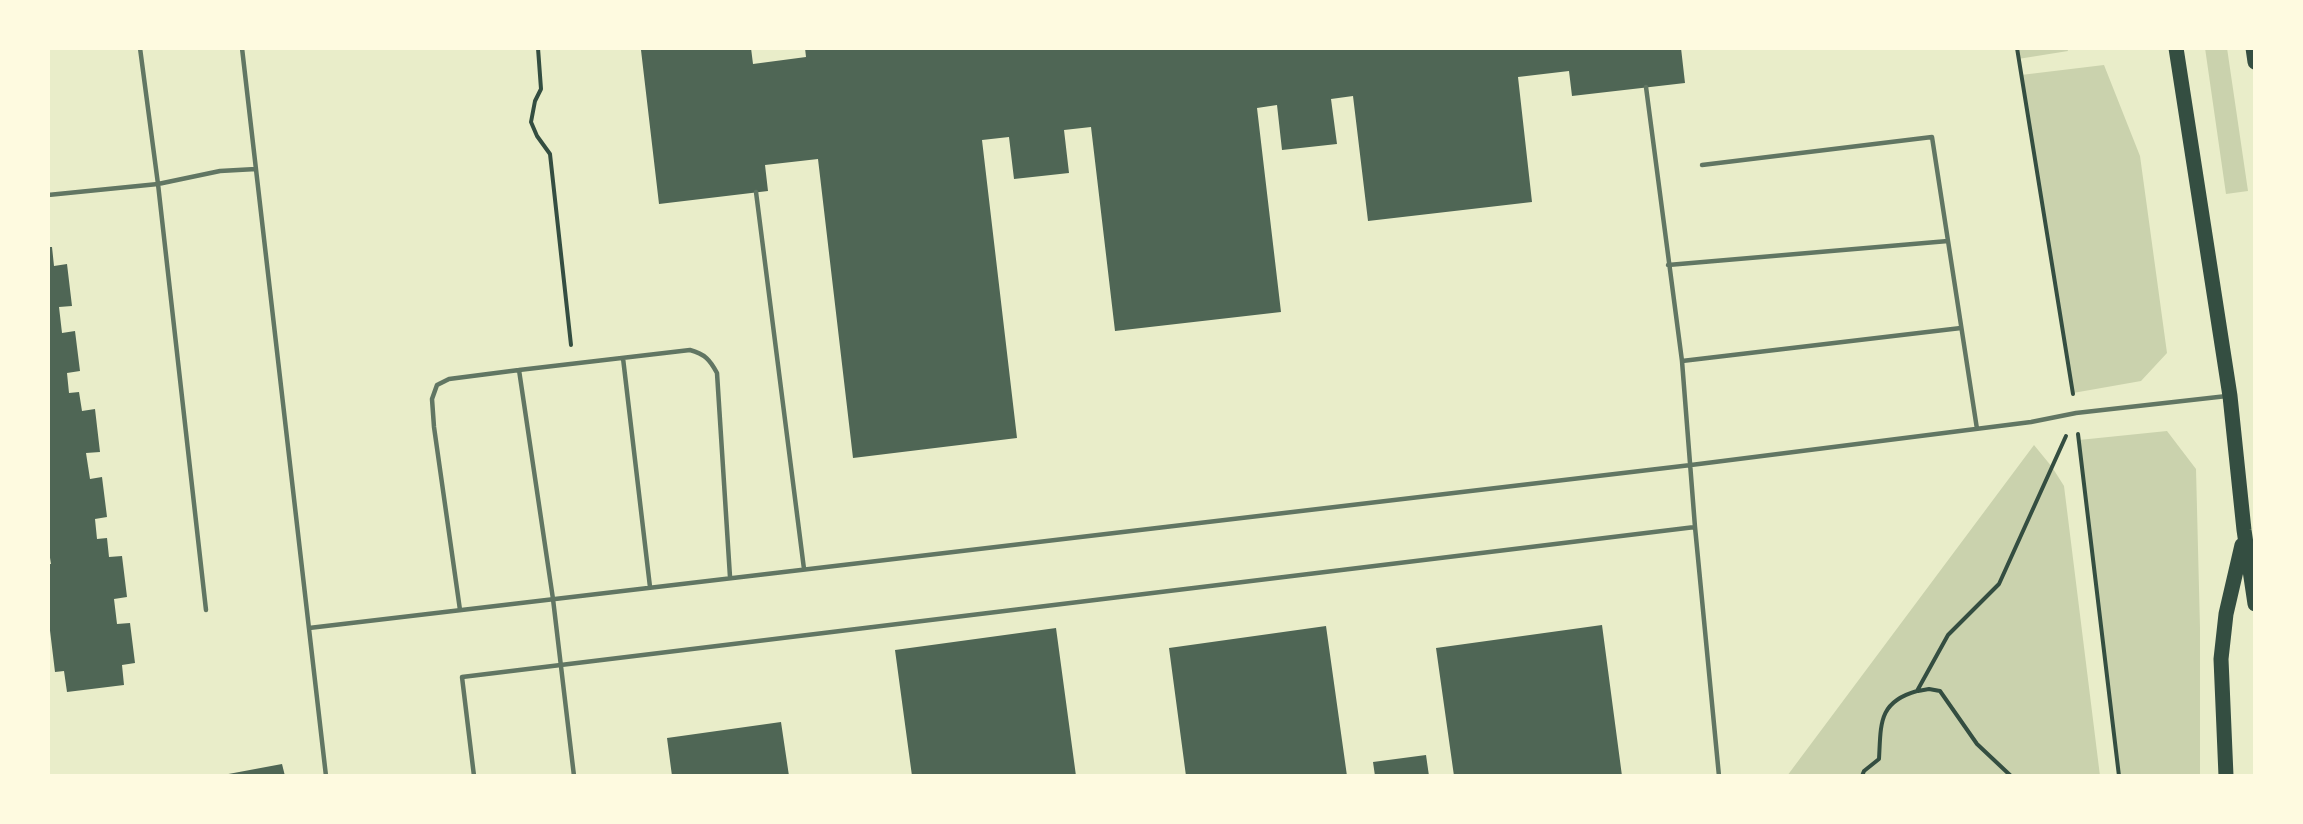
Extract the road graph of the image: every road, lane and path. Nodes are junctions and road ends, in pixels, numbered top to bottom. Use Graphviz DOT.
graph roads {
  1 [pos="140,48"];
  2 [pos="242,48"];
  3 [pos="538,48"];
  4 [pos="2017,48"];
  5 [pos="2176,48"];
  6 [pos="2253,48"];
  7 [pos="2255,62"];
  8 [pos="1646,87"];
  9 [pos="1702,165"];
  10 [pos="256,169"];
  11 [pos="158,184"];
  12 [pos="756,192"];
  13 [pos="48,195"];
  14 [pos="1948,241"];
  15 [pos="1668,265"];
  16 [pos="1961,328"];
  17 [pos="623,358"];
  18 [pos="1682,361"];
  19 [pos="573,364"];
  20 [pos="519,370"];
  21 [pos="2230,396"];
  22 [pos="2076,413"];
  23 [pos="1977,429"];
  24 [pos="1691,465"];
  25 [pos="1695,527"];
  26 [pos="2244,530"];
  27 [pos="804,569"];
  28 [pos="730,578"];
  29 [pos="650,587"];
  30 [pos="553,599"];
  31 [pos="2255,604"];
  32 [pos="206,610"];
  33 [pos="460,610"];
  34 [pos="309,628"];
  35 [pos="561,664"];
  36 [pos="1917,691"];
  37 [pos="326,776"];
  38 [pos="474,776"];
  39 [pos="574,776"];
  40 [pos="1719,776"];
  41 [pos="1862,776"];
  42 [pos="2011,776"];
  43 [pos="2119,776"];
  44 [pos="2226,776"];
  1 -- 11 [label="lane"];
  2 -- 10 [label="lane"];
  3 -- 19 [label="path"];
  4 -- 22 [label="path"];
  5 -- 21 [label="main road"];
  6 -- 7 [label="main road"];
  8 -- 15 [label="lane"];
  9 -- 14 [label="lane"];
  10 -- 11 [label="lane"];
  10 -- 34 [label="lane"];
  11 -- 13 [label="lane"];
  11 -- 32 [label="lane"];
  12 -- 27 [label="lane"];
  14 -- 15 [label="lane"];
  14 -- 16 [label="lane"];
  15 -- 18 [label="lane"];
  16 -- 18 [label="lane"];
  16 -- 23 [label="lane"];
  17 -- 19 [label="lane"];
  17 -- 28 [label="lane"];
  17 -- 29 [label="lane"];
  18 -- 24 [label="lane"];
  19 -- 20 [label="lane"];
  20 -- 30 [label="lane"];
  20 -- 33 [label="lane"];
  21 -- 22 [label="lane"];
  21 -- 26 [label="main road"];
  22 -- 23 [label="lane"];
  22 -- 36 [label="path"];
  22 -- 43 [label="path"];
  23 -- 24 [label="lane"];
  24 -- 25 [label="lane"];
  24 -- 27 [label="lane"];
  25 -- 35 [label="lane"];
  25 -- 40 [label="lane"];
  26 -- 31 [label="main road"];
  26 -- 44 [label="main road"];
  27 -- 28 [label="lane"];
  28 -- 29 [label="lane"];
  29 -- 30 [label="lane"];
  30 -- 33 [label="lane"];
  30 -- 35 [label="lane"];
  33 -- 34 [label="lane"];
  34 -- 37 [label="lane"];
  35 -- 38 [label="lane"];
  35 -- 39 [label="lane"];
  36 -- 41 [label="path"];
  36 -- 42 [label="path"];
}
